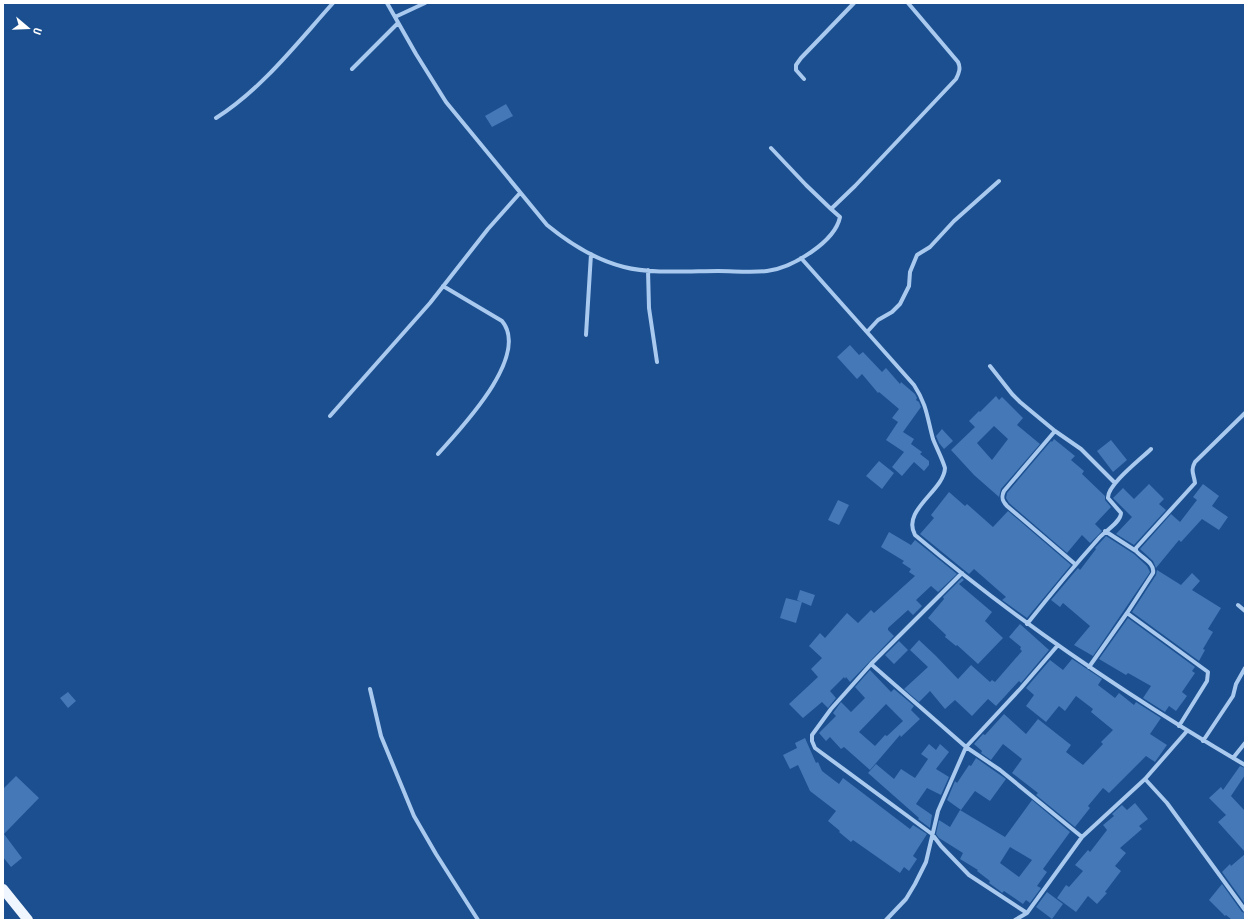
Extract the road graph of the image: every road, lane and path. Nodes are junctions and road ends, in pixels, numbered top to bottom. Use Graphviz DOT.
graph roads {
  1 [pos="333,3"];
  2 [pos="388,3"];
  3 [pos="425,3"];
  4 [pos="854,3"];
  5 [pos="908,3"];
  6 [pos="396,17"];
  7 [pos="398,23"];
  8 [pos="352,69"];
  9 [pos="804,80"];
  10 [pos="216,118"];
  11 [pos="771,148"];
  12 [pos="1000,181"];
  13 [pos="520,193"];
  14 [pos="831,209"];
  15 [pos="591,254"];
  16 [pos="802,258"];
  17 [pos="648,270"];
  18 [pos="443,286"];
  19 [pos="867,332"];
  20 [pos="586,335"];
  21 [pos="658,362"];
  22 [pos="990,366"];
  23 [pos="1245,413"];
  24 [pos="330,416"];
  25 [pos="1055,431"];
  26 [pos="1151,449"];
  27 [pos="438,454"];
  28 [pos="1115,483"];
  29 [pos="1105,531"];
  30 [pos="1136,551"];
  31 [pos="1075,564"];
  32 [pos="962,573"];
  33 [pos="1238,605"];
  34 [pos="1245,611"];
  35 [pos="1127,613"];
  36 [pos="1026,624"];
  37 [pos="1058,645"];
  38 [pos="871,664"];
  39 [pos="1089,667"];
  40 [pos="1245,668"];
  41 [pos="370,689"];
  42 [pos="1179,726"];
  43 [pos="1187,731"];
  44 [pos="1203,741"];
  45 [pos="1245,743"];
  46 [pos="966,747"];
  47 [pos="1233,758"];
  48 [pos="1245,765"];
  49 [pos="1145,779"];
  50 [pos="932,834"];
  51 [pos="1082,837"];
  52 [pos="3,889"];
  53 [pos="1245,910"];
  54 [pos="1027,913"];
  55 [pos="28,920"];
  56 [pos="478,920"];
  57 [pos="886,920"];
  58 [pos="1015,920"];
  1 -- 10 [label="street"];
  2 -- 6 [label="street"];
  3 -- 6 [label="street"];
  4 -- 9 [label="street"];
  5 -- 14 [label="street"];
  6 -- 7 [label="street"];
  7 -- 8 [label="street"];
  7 -- 13 [label="street"];
  11 -- 14 [label="street"];
  12 -- 19 [label="street"];
  13 -- 15 [label="street"];
  13 -- 18 [label="street"];
  14 -- 16 [label="street"];
  15 -- 17 [label="street"];
  15 -- 20 [label="street"];
  16 -- 17 [label="street"];
  16 -- 19 [label="street"];
  17 -- 21 [label="street"];
  18 -- 24 [label="street"];
  18 -- 27 [label="street"];
  19 -- 32 [label="street"];
  22 -- 25 [label="street"];
  23 -- 30 [label="street"];
  25 -- 28 [label="street"];
  25 -- 31 [label="street"];
  26 -- 28 [label="street"];
  28 -- 29 [label="street"];
  29 -- 30 [label="street"];
  29 -- 31 [label="street"];
  30 -- 35 [label="street"];
  31 -- 36 [label="street"];
  32 -- 36 [label="street"];
  32 -- 38 [label="street"];
  33 -- 34 [label="street"];
  35 -- 39 [label="street"];
  35 -- 42 [label="street"];
  36 -- 37 [label="street"];
  37 -- 39 [label="street"];
  37 -- 46 [label="street"];
  38 -- 46 [label="street"];
  38 -- 50 [label="street"];
  39 -- 42 [label="street"];
  40 -- 44 [label="street"];
  41 -- 56 [label="street"];
  42 -- 43 [label="street"];
  43 -- 44 [label="street"];
  43 -- 49 [label="street"];
  44 -- 47 [label="street"];
  45 -- 47 [label="street"];
  46 -- 50 [label="street"];
  46 -- 51 [label="street"];
  47 -- 48 [label="street"];
  49 -- 51 [label="street"];
  49 -- 53 [label="street"];
  50 -- 54 [label="street"];
  50 -- 57 [label="street"];
  51 -- 54 [label="street"];
  52 -- 55 [label="main road"];
  54 -- 58 [label="street"];
}
